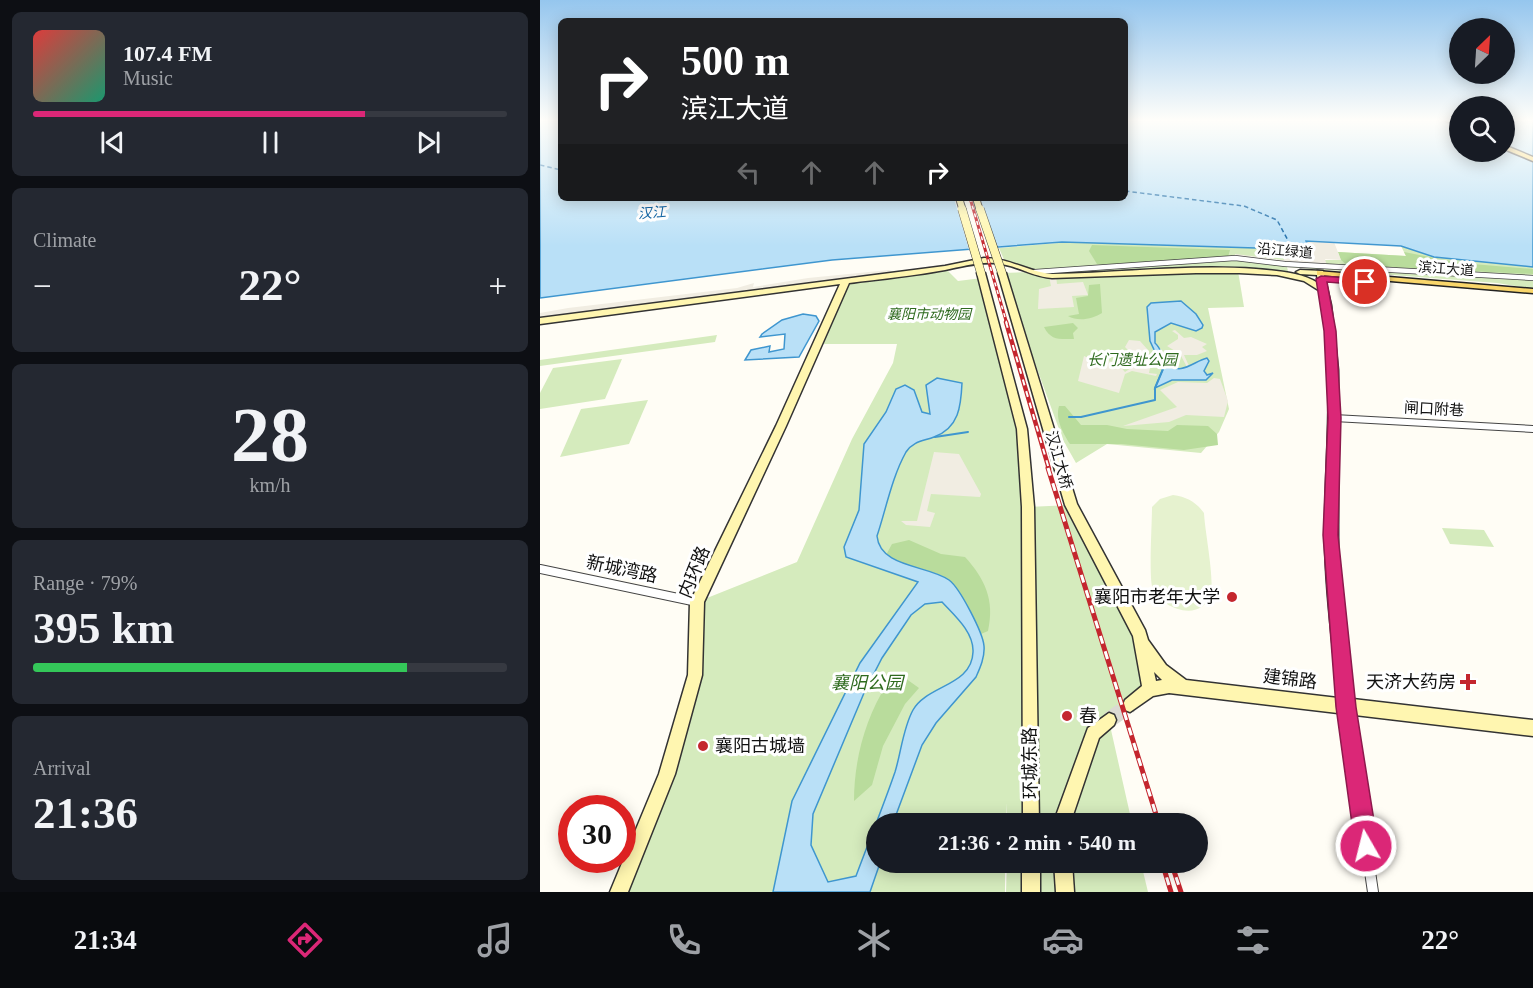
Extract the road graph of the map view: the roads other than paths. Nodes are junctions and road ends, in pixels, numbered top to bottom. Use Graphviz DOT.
graph roads {
  1 [pos="960,201"];
  2 [pos="977,201"];
  3 [pos="1287,267"];
  4 [pos="1254,272"];
  5 [pos="1035,273"];
  6 [pos="1321,276"];
  7 [pos="1533,278"];
  8 [pos="846,280"];
  9 [pos="1324,290"];
  10 [pos="1533,291"];
  11 [pos="1533,296"];
  12 [pos="540,321"];
  13 [pos="1334,418"];
  14 [pos="1533,429"];
  15 [pos="540,569"];
  16 [pos="697,602"];
  17 [pos="1140,635"];
  18 [pos="1185,689"];
  19 [pos="1150,690"];
  20 [pos="1029,703"];
  21 [pos="1130,705"];
  22 [pos="1346,707"];
  23 [pos="1109,720"];
  24 [pos="1533,728"];
  25 [pos="1031,813"];
  26 [pos="1065,813"];
  27 [pos="1031,873"];
  28 [pos="1064,873"];
  29 [pos="620,892"];
  30 [pos="1031,892"];
  31 [pos="1065,892"];
  32 [pos="1373,892"];
  1 -- 20 [label="street, 汉江大桥, bridge"];
  2 -- 17 [label="street, 汉江大桥, bridge"];
  3 -- 4 [label="street"];
  3 -- 5 [label="street, 沿江绿道"];
  3 -- 6 [label="street"];
  3 -- 7 [label="street, 沿江绿道"];
  4 -- 5 [label="street"];
  4 -- 9 [label="street"];
  5 -- 8 [label="street"];
  6 -- 9 [label="street"];
  6 -- 10 [label="main road, 滨江大道"];
  6 -- 11 [label="main road, 滨江大道"];
  8 -- 12 [label="street"];
  8 -- 16 [label="street, 内环路"];
  9 -- 13 [label="street"];
  13 -- 14 [label="street, 闸口附巷"];
  13 -- 22 [label="street"];
  15 -- 16 [label="street, 新城湾路"];
  16 -- 29 [label="street, 内环路"];
  17 -- 18 [label="street"];
  17 -- 19 [label="street, 汉江大桥"];
  18 -- 19 [label="street, 建锦路"];
  18 -- 22 [label="street, 建锦路"];
  19 -- 21 [label="street"];
  20 -- 25 [label="street, 环城东路"];
  22 -- 24 [label="street, 建锦路"];
  22 -- 32 [label="street"];
  23 -- 26 [label="street"];
  27 -- 30 [label="street"];
  28 -- 31 [label="street"];
}
